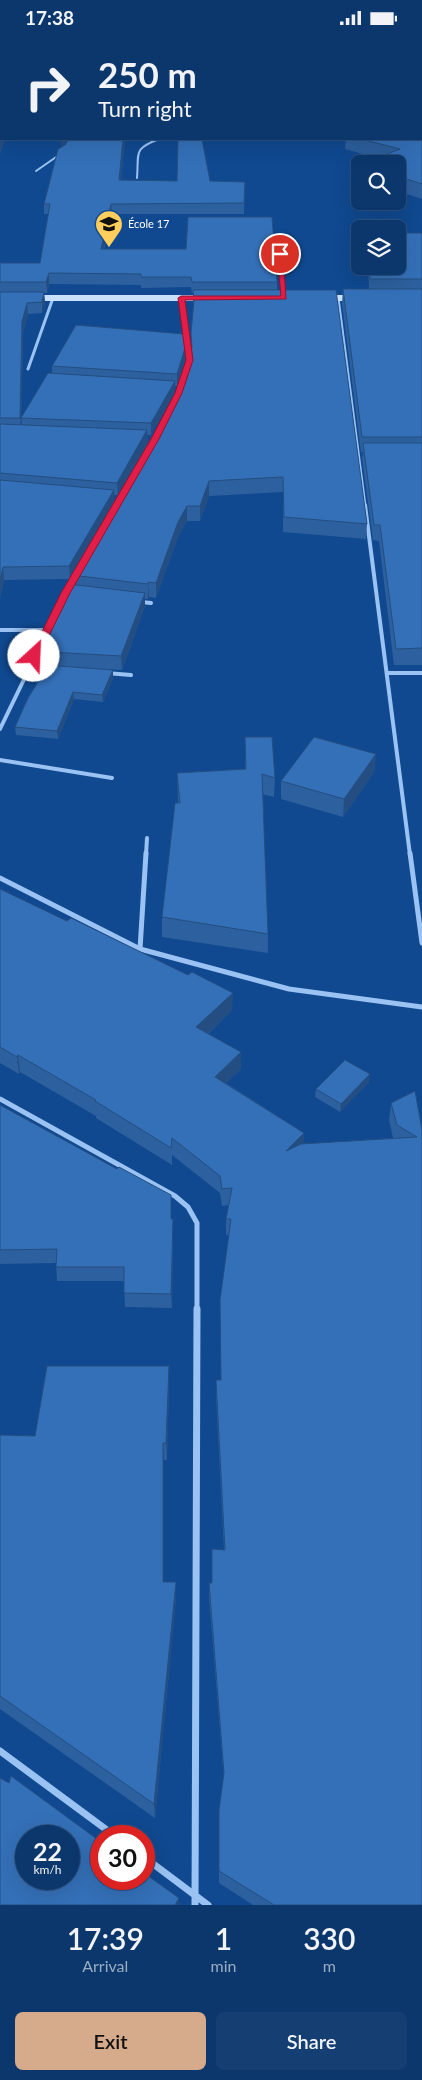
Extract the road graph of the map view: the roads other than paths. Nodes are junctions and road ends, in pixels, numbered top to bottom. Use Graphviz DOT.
graph roads {
  1 [pos="156,140"];
  2 [pos="61,153"];
  3 [pos="36,171"];
  4 [pos="137,178"];
  5 [pos="280,254"];
  6 [pos="26,298"];
  7 [pos="53,298"];
  8 [pos="181,298"];
  9 [pos="209,298"];
  10 [pos="275,298"];
  11 [pos="284,298"];
  12 [pos="293,298"];
  13 [pos="311,298"];
  14 [pos="338,298"];
  15 [pos="366,298"];
  16 [pos="177,337"];
  17 [pos="186,337"];
  18 [pos="187,367"];
  19 [pos="28,369"];
  20 [pos="358,455"];
  21 [pos="367,455"];
  22 [pos="66,593"];
  23 [pos="132,601"];
  24 [pos="151,603"];
  25 [pos="0,630"];
  26 [pos="46,630"];
  27 [pos="29,668"];
  28 [pos="56,670"];
  29 [pos="103,673"];
  30 [pos="387,673"];
  31 [pos="422,673"];
  32 [pos="131,675"];
  33 [pos="0,729"];
  34 [pos="0,760"];
  35 [pos="112,778"];
  36 [pos="147,838"];
  37 [pos="0,878"];
  38 [pos="422,943"];
  39 [pos="140,949"];
  40 [pos="422,1007"];
  41 [pos="0,1099"];
  42 [pos="0,1751"];
  43 [pos="100,1825"];
  44 [pos="155,1865"];
  45 [pos="195,1895"];
  46 [pos="195,1905"];
  47 [pos="208,1905"];
  1 -- 4 [label="lane"];
  2 -- 3 [label="lane"];
  5 -- 11 [label="lane"];
  6 -- 7 [label="street"];
  7 -- 8 [label="street"];
  7 -- 19 [label="street"];
  8 -- 9 [label="street"];
  8 -- 17 [label="street"];
  10 -- 11 [label="street"];
  11 -- 12 [label="street"];
  13 -- 14 [label="street"];
  14 -- 15 [label="street"];
  14 -- 20 [label="street"];
  16 -- 17 [label="street"];
  17 -- 18 [label="street"];
  20 -- 21 [label="street"];
  20 -- 30 [label="street"];
  22 -- 26 [label="street"];
  23 -- 24 [label="street"];
  25 -- 26 [label="street"];
  26 -- 27 [label="street"];
  27 -- 28 [label="street"];
  27 -- 33 [label="street"];
  29 -- 32 [label="street"];
  30 -- 31 [label="street"];
  30 -- 38 [label="street"];
  34 -- 35 [label="street"];
  36 -- 39 [label="street"];
  37 -- 39 [label="street"];
  39 -- 40 [label="street"];
  41 -- 45 [label="street"];
  42 -- 43 [label="street"];
  44 -- 45 [label="street"];
  45 -- 46 [label="street"];
  45 -- 47 [label="street"];
}
